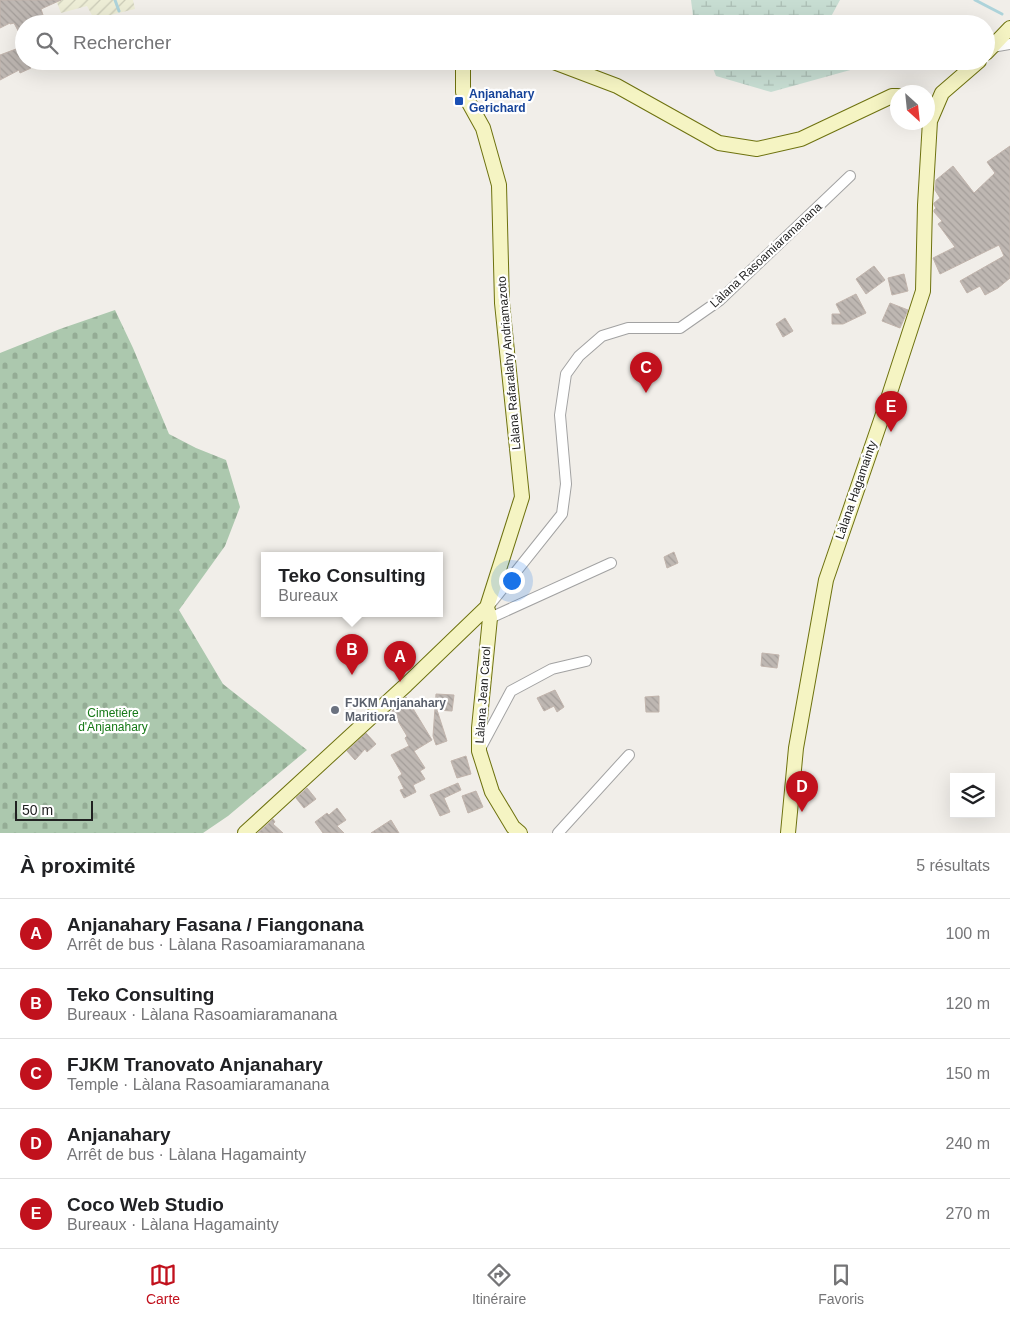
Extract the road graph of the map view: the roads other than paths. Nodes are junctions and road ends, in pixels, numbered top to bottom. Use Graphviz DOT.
graph roads {
  1 [pos="1010,28"];
  2 [pos="995,44"];
  3 [pos="1010,44"];
  4 [pos="995,48"];
  5 [pos="463,70"];
  6 [pos="575,70"];
  7 [pos="967,70"];
  8 [pos="935,94"];
  9 [pos="890,97"];
  10 [pos="929,130"];
  11 [pos="850,176"];
  12 [pos="611,563"];
  13 [pos="488,613"];
  14 [pos="586,662"];
  15 [pos="479,751"];
  16 [pos="629,755"];
  17 [pos="245,833"];
  18 [pos="520,833"];
  19 [pos="558,833"];
  20 [pos="788,833"];
  1 -- 2 [label="main road"];
  3 -- 4 [label="street"];
  5 -- 13 [label="main road, Làlana Rafaralahy Andriamazoto"];
  6 -- 9 [label="main road"];
  7 -- 8 [label="main road"];
  10 -- 20 [label="main road, Làlana Hagamainty"];
  11 -- 13 [label="street, Làlana Rasoamiaramanana"];
  12 -- 13 [label="street"];
  13 -- 15 [label="main road, Làlana Jean Carol"];
  13 -- 17 [label="main road, Làlana Rasoamiaramanana"];
  14 -- 15 [label="street"];
  15 -- 18 [label="main road, Làlana Jean Carol"];
  16 -- 19 [label="street"];
}
